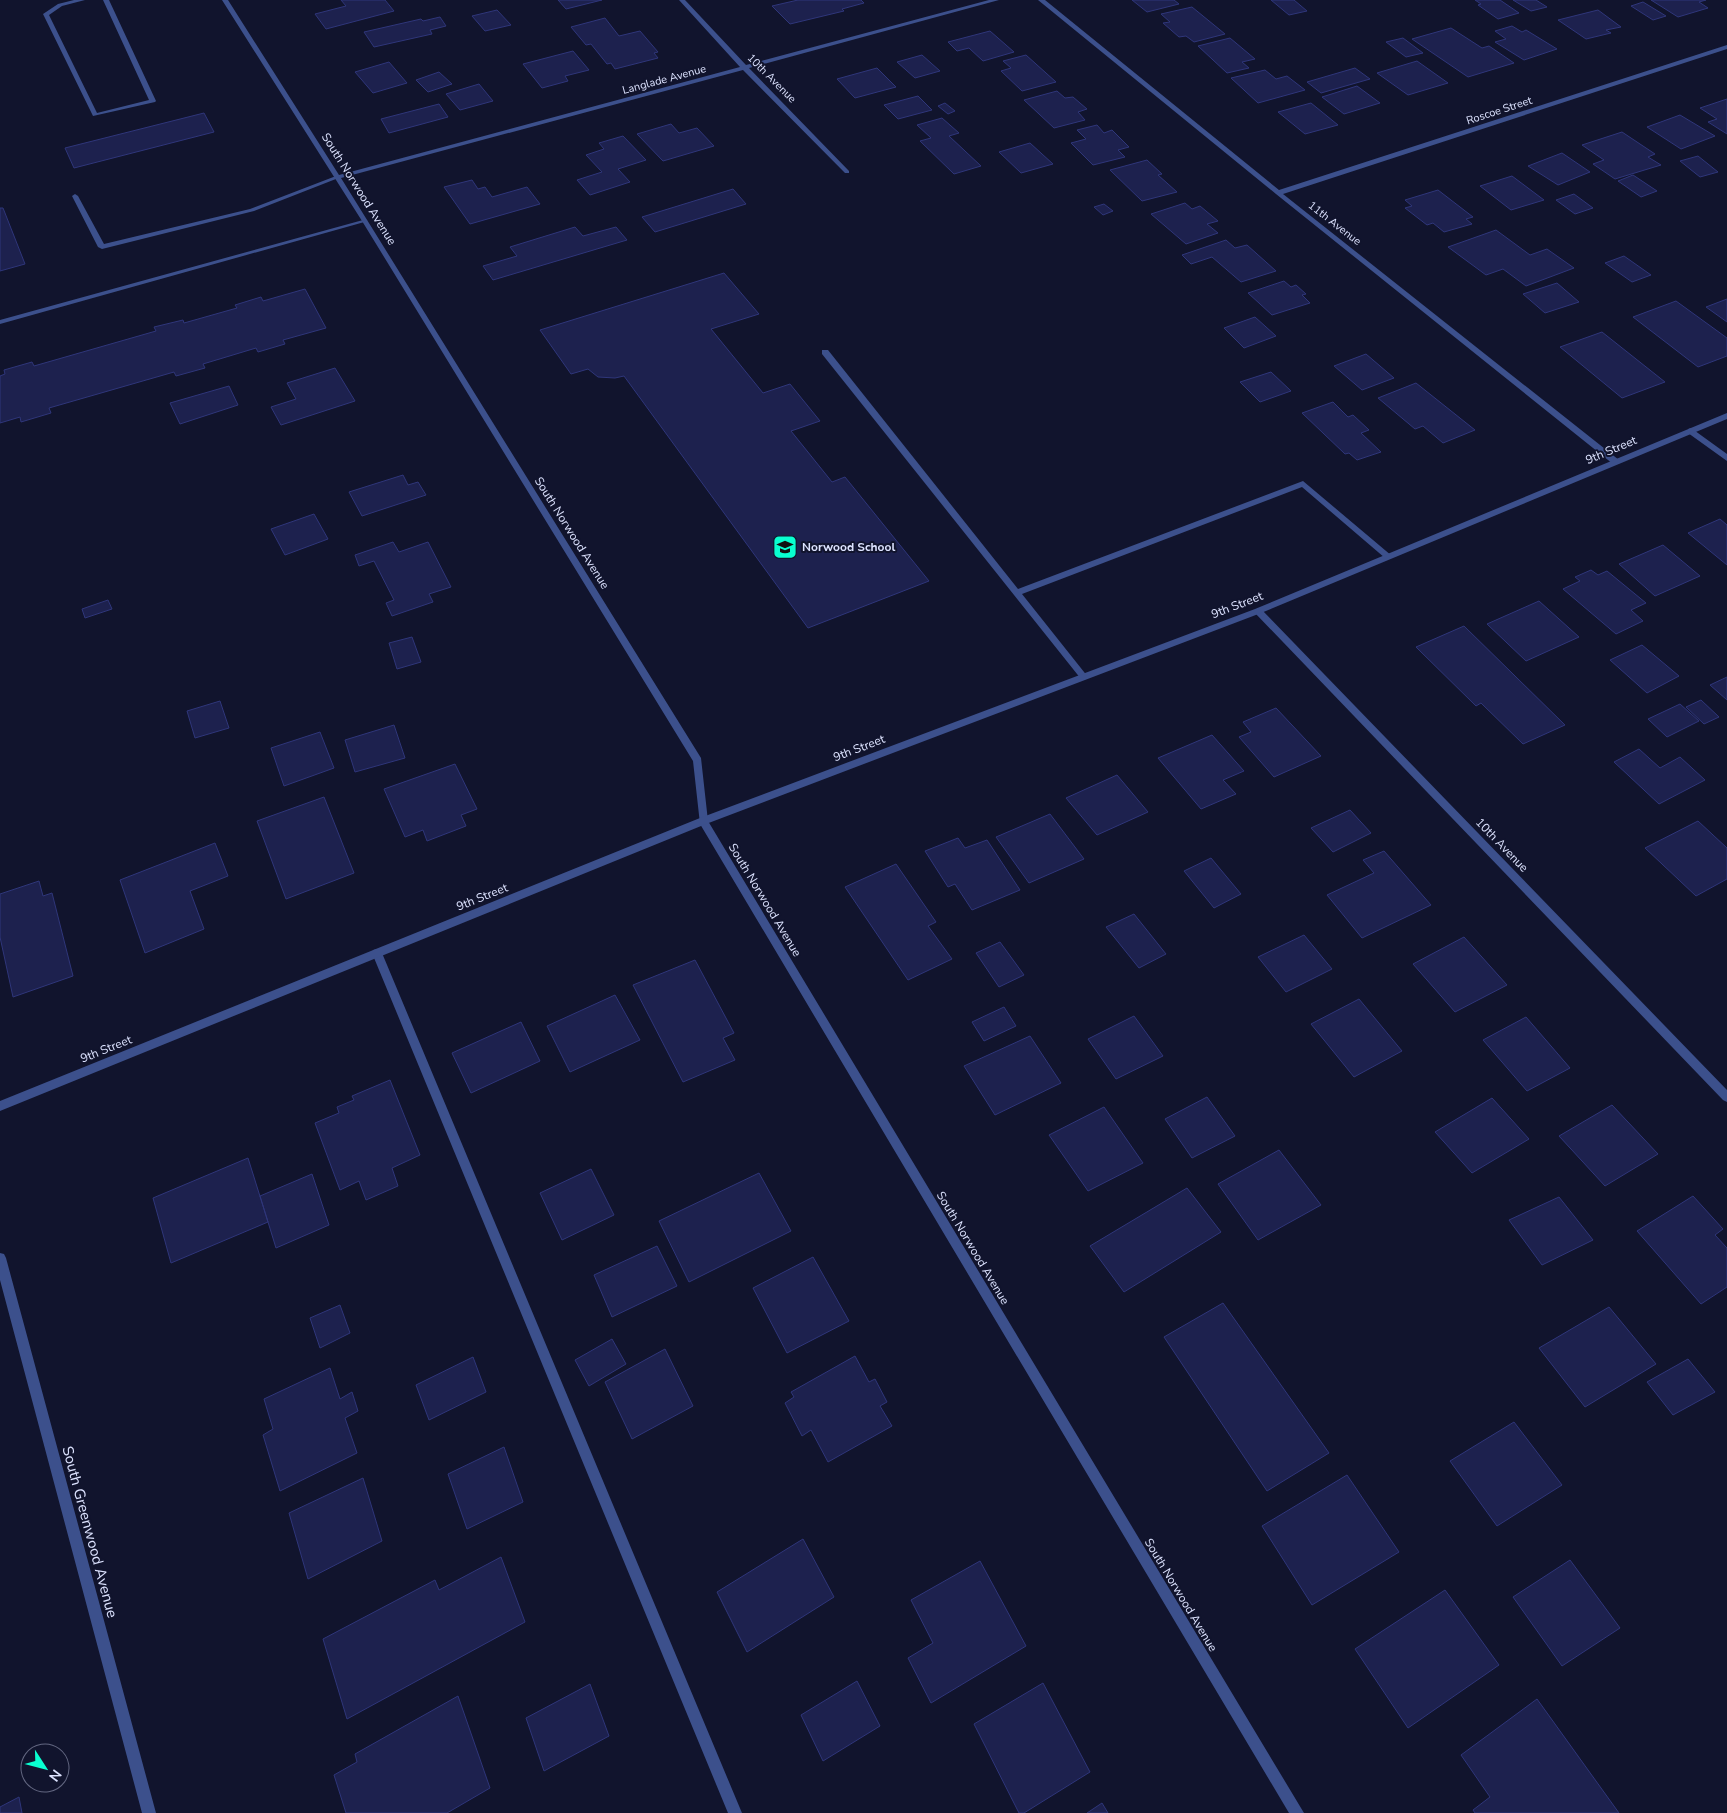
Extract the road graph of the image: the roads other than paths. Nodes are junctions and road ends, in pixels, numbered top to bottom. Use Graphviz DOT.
graph roads {
  1 [pos="82,0"];
  2 [pos="106,0"];
  3 [pos="224,0"];
  4 [pos="682,0"];
  5 [pos="996,0"];
  6 [pos="1041,0"];
  7 [pos="1727,47"];
  8 [pos="744,67"];
  9 [pos="847,172"];
  10 [pos="338,177"];
  11 [pos="1278,193"];
  12 [pos="75,196"];
  13 [pos="365,221"];
  14 [pos="0,322"];
  15 [pos="825,352"];
  16 [pos="1727,416"];
  17 [pos="1691,431"];
  18 [pos="1727,458"];
  19 [pos="1616,462"];
  20 [pos="1388,556"];
  21 [pos="1016,592"];
  22 [pos="1258,611"];
  23 [pos="1084,676"];
  24 [pos="703,821"];
  25 [pos="377,953"];
  26 [pos="1727,1097"];
  27 [pos="0,1106"];
  28 [pos="0,1258"];
  29 [pos="149,1813"];
  30 [pos="735,1813"];
  31 [pos="1297,1813"];
  1 -- 2 [label="street"];
  3 -- 10 [label="street, South Norwood Avenue"];
  4 -- 8 [label="street, 10th Avenue"];
  5 -- 8 [label="street, Langlade Avenue"];
  6 -- 11 [label="street, 11th Avenue"];
  7 -- 11 [label="street, Roscoe Street"];
  8 -- 9 [label="street, 10th Avenue"];
  8 -- 10 [label="street, Langlade Avenue"];
  10 -- 12 [label="street, Langlade Avenue"];
  10 -- 13 [label="street, South Norwood Avenue"];
  11 -- 19 [label="street, 11th Avenue"];
  13 -- 14 [label="street"];
  13 -- 24 [label="street, South Norwood Avenue"];
  15 -- 21 [label="street"];
  16 -- 17 [label="street, 9th Street"];
  17 -- 18 [label="street"];
  17 -- 19 [label="street, 9th Street"];
  19 -- 20 [label="street, 9th Street"];
  20 -- 21 [label="street"];
  20 -- 22 [label="street, 9th Street"];
  21 -- 23 [label="street"];
  22 -- 23 [label="street, 9th Street"];
  22 -- 26 [label="street, 10th Avenue"];
  23 -- 24 [label="street, 9th Street"];
  24 -- 25 [label="street, 9th Street"];
  24 -- 31 [label="street, South Norwood Avenue"];
  25 -- 27 [label="street, 9th Street"];
  25 -- 30 [label="street"];
  28 -- 29 [label="street, South Greenwood Avenue"];
}
